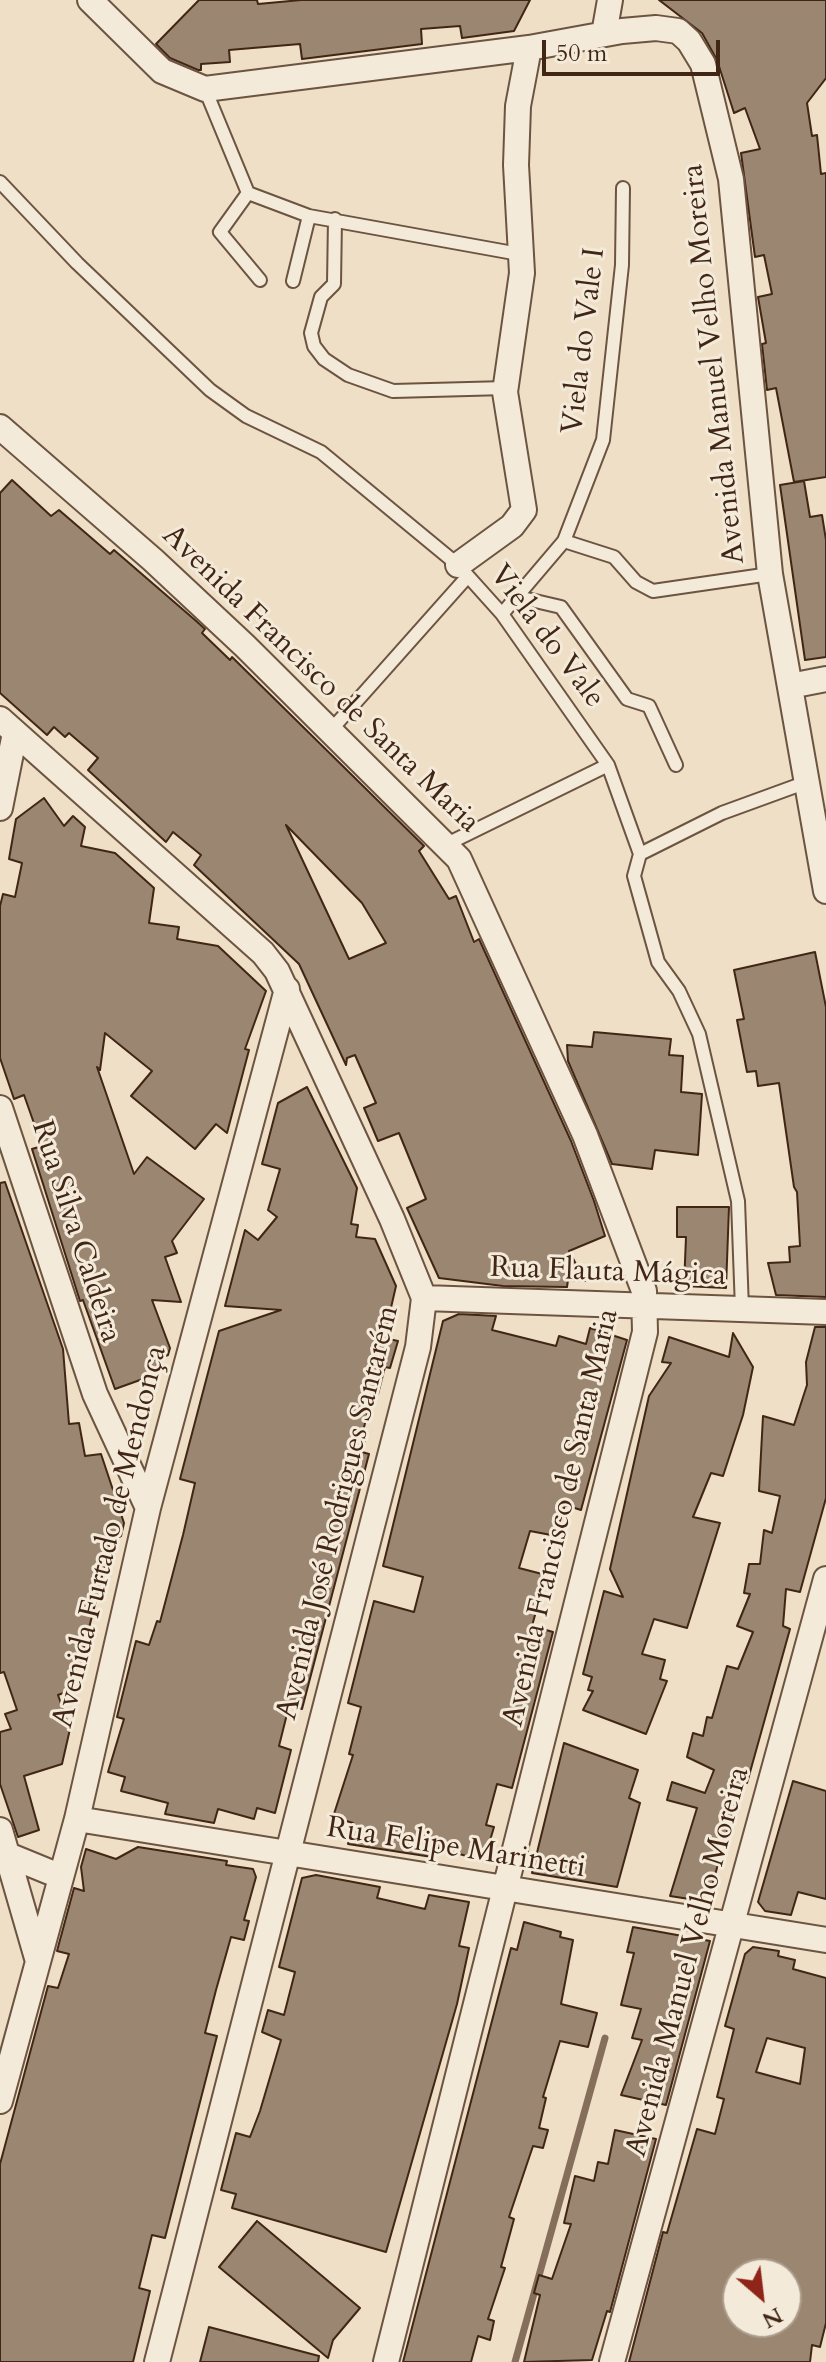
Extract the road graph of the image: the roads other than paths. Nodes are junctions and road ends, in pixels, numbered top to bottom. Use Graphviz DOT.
graph roads {
  1 [pos="90,0"];
  2 [pos="610,0"];
  3 [pos="604,34"];
  4 [pos="529,48"];
  5 [pos="205,89"];
  6 [pos="0,182"];
  7 [pos="623,188"];
  8 [pos="248,193"];
  9 [pos="309,216"];
  10 [pos="335,219"];
  11 [pos="519,254"];
  12 [pos="260,280"];
  13 [pos="293,281"];
  14 [pos="506,388"];
  15 [pos="0,427"];
  16 [pos="564,541"];
  17 [pos="463,571"];
  18 [pos="770,574"];
  19 [pos="518,597"];
  20 [pos="502,614"];
  21 [pos="826,679"];
  22 [pos="790,686"];
  23 [pos="7,726"];
  24 [pos="331,730"];
  25 [pos="608,765"];
  26 [pos="676,765"];
  27 [pos="807,782"];
  28 [pos="0,808"];
  29 [pos="447,844"];
  30 [pos="640,854"];
  31 [pos="826,891"];
  32 [pos="287,989"];
  33 [pos="0,1108"];
  34 [pos="424,1298"];
  35 [pos="645,1305"];
  36 [pos="742,1309"];
  37 [pos="826,1312"];
  38 [pos="148,1508"];
  39 [pos="826,1579"];
  40 [pos="77,1819"];
  41 [pos="0,1830"];
  42 [pos="8,1855"];
  43 [pos="286,1855"];
  44 [pos="62,1871"];
  45 [pos="504,1889"];
  46 [pos="734,1925"];
  47 [pos="826,1940"];
  48 [pos="37,1958"];
  49 [pos="0,2101"];
  50 [pos="157,2362"];
  51 [pos="386,2362"];
  52 [pos="612,2362"];
  1 -- 5 [label="street, Avenida Manuel Velho Moreira"];
  2 -- 3 [label="street"];
  3 -- 4 [label="street, Avenida Manuel Velho Moreira"];
  3 -- 18 [label="street, Avenida Manuel Velho Moreira"];
  4 -- 5 [label="street, Avenida Manuel Velho Moreira"];
  4 -- 11 [label="street"];
  5 -- 8 [label="lane"];
  6 -- 17 [label="lane, Viela do Vale"];
  7 -- 16 [label="lane, Viela do Vale I"];
  8 -- 9 [label="lane"];
  8 -- 12 [label="lane"];
  9 -- 10 [label="lane"];
  9 -- 13 [label="lane"];
  10 -- 11 [label="lane"];
  10 -- 14 [label="lane"];
  11 -- 14 [label="street"];
  14 -- 17 [label="street"];
  15 -- 24 [label="street, Avenida Francisco de Santa Maria"];
  16 -- 18 [label="lane"];
  16 -- 19 [label="lane, Viela do Vale I"];
  17 -- 20 [label="lane, Viela do Vale"];
  17 -- 24 [label="lane"];
  18 -- 22 [label="street, Avenida Manuel Velho Moreira"];
  19 -- 20 [label="lane, Viela do Vale I"];
  19 -- 26 [label="lane"];
  20 -- 25 [label="lane, Viela do Vale"];
  21 -- 22 [label="street"];
  22 -- 27 [label="street, Avenida Manuel Velho Moreira"];
  23 -- 28 [label="street"];
  23 -- 32 [label="street, Avenida José Rodrigues Santarém"];
  24 -- 29 [label="street, Avenida Francisco de Santa Maria"];
  25 -- 29 [label="lane"];
  25 -- 30 [label="lane, Viela do Vale"];
  27 -- 30 [label="lane"];
  27 -- 31 [label="street, Avenida Manuel Velho Moreira"];
  29 -- 35 [label="street, Avenida Francisco de Santa Maria"];
  30 -- 36 [label="lane, Viela do Vale"];
  32 -- 34 [label="street, Avenida José Rodrigues Santarém"];
  32 -- 38 [label="street, Avenida Furtado de Mendonça"];
  33 -- 38 [label="street, Rua Silva Caldeira"];
  34 -- 35 [label="street, Rua Flauta Mágica"];
  34 -- 43 [label="street, Avenida José Rodrigues Santarém"];
  35 -- 36 [label="street, Rua Flauta Mágica"];
  35 -- 45 [label="street, Avenida Francisco de Santa Maria"];
  36 -- 37 [label="street, Rua Flauta Mágica"];
  38 -- 40 [label="street, Avenida Furtado de Mendonça"];
  39 -- 46 [label="street, Avenida Manuel Velho Moreira"];
  40 -- 43 [label="street, Rua Felipe Marinetti"];
  40 -- 44 [label="street, Avenida Furtado de Mendonça"];
  41 -- 42 [label="street"];
  42 -- 44 [label="street"];
  42 -- 48 [label="street"];
  43 -- 45 [label="street, Rua Felipe Marinetti"];
  43 -- 50 [label="street, Avenida José Rodrigues Santarém"];
  44 -- 48 [label="street, Avenida Furtado de Mendonça"];
  45 -- 46 [label="street, Rua Felipe Marinetti"];
  45 -- 51 [label="street, Avenida Francisco de Santa Maria"];
  46 -- 47 [label="street, Rua Felipe Marinetti"];
  46 -- 52 [label="street, Avenida Manuel Velho Moreira"];
  48 -- 49 [label="street, Avenida Furtado de Mendonça"];
}
